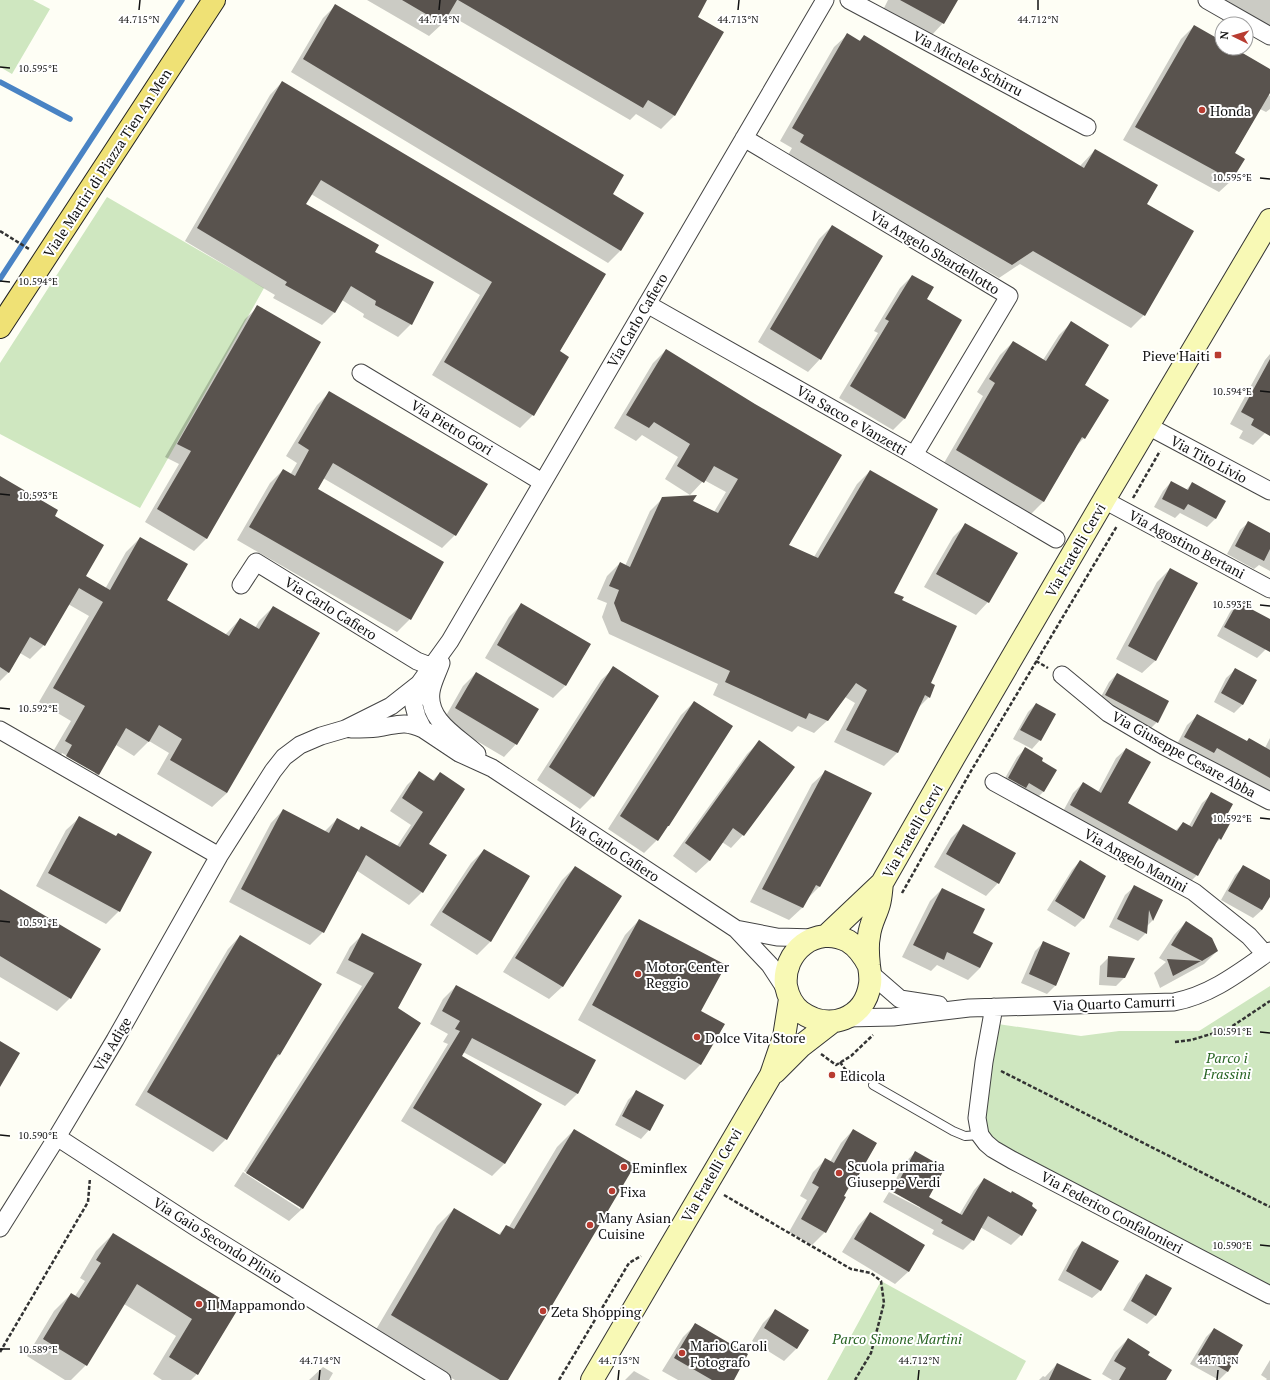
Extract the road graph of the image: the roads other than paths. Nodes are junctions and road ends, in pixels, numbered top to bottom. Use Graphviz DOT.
graph roads {
  1 [pos="214,0"];
  2 [pos="825,0"];
  3 [pos="849,0"];
  4 [pos="1207,0"];
  5 [pos="1270,36"];
  6 [pos="1087,127"];
  7 [pos="744,138"];
  8 [pos="1270,220"];
  9 [pos="648,304"];
  10 [pos="0,327"];
  11 [pos="361,373"];
  12 [pos="1148,426"];
  13 [pos="914,455"];
  14 [pos="542,482"];
  15 [pos="1270,491"];
  16 [pos="1104,500"];
  17 [pos="1056,539"];
  18 [pos="241,585"];
  19 [pos="1270,589"];
  20 [pos="450,641"];
  21 [pos="430,666"];
  22 [pos="1062,675"];
  23 [pos="419,684"];
  24 [pos="345,729"];
  25 [pos="424,729"];
  26 [pos="0,730"];
  27 [pos="492,768"];
  28 [pos="994,782"];
  29 [pos="1270,801"];
  30 [pos="220,856"];
  31 [pos="882,883"];
  32 [pos="736,929"];
  33 [pos="821,937"];
  34 [pos="1268,953"];
  35 [pos="870,969"];
  36 [pos="789,995"];
  37 [pos="994,1007"];
  38 [pos="969,1008"];
  39 [pos="839,1020"];
  40 [pos="771,1075"];
  41 [pos="873,1085"];
  42 [pos="980,1135"];
  43 [pos="57,1137"];
  44 [pos="0,1228"];
  45 [pos="1270,1295"];
  46 [pos="442,1380"];
  47 [pos="592,1380"];
  1 -- 10 [label="main road, Viale Martiri di Piazza Tien An Men"];
  2 -- 7 [label="street, Via Carlo Cafiero"];
  3 -- 6 [label="street, Via Michele Schirru"];
  4 -- 5 [label="street"];
  7 -- 9 [label="street, Via Carlo Cafiero"];
  7 -- 13 [label="street, Via Angelo Sbardellotto"];
  8 -- 12 [label="main road, Via Fratelli Cervi"];
  9 -- 13 [label="street, Via Sacco e Vanzetti"];
  9 -- 14 [label="street, Via Carlo Cafiero"];
  11 -- 14 [label="street, Via Pietro Gori"];
  12 -- 15 [label="street, Via Tito Livio"];
  12 -- 16 [label="main road, Via Fratelli Cervi"];
  13 -- 17 [label="street, Via Sacco e Vanzetti"];
  14 -- 20 [label="street, Via Carlo Cafiero"];
  16 -- 19 [label="street, Via Agostino Bertani"];
  16 -- 31 [label="main road, Via Fratelli Cervi"];
  18 -- 21 [label="street, Via Carlo Cafiero"];
  20 -- 21 [label="street, Via Carlo Cafiero"];
  20 -- 27 [label="street, Via Carlo Cafiero"];
  21 -- 23 [label="street, Via Carlo Cafiero"];
  22 -- 29 [label="street, Via Giuseppe Cesare Abba"];
  23 -- 24 [label="street, Via Adige"];
  23 -- 25 [label="street, Via Carlo Cafiero"];
  24 -- 25 [label="street, Via Adige"];
  24 -- 30 [label="street, Via Adige"];
  25 -- 27 [label="street, Via Carlo Cafiero"];
  26 -- 30 [label="street"];
  27 -- 32 [label="street, Via Carlo Cafiero"];
  28 -- 34 [label="street, Via Angelo Manini"];
  30 -- 43 [label="street, Via Adige"];
  31 -- 33 [label="main road, Via Fratelli Cervi"];
  31 -- 35 [label="main road, Via Fratelli Cervi"];
  32 -- 33 [label="street, Via Carlo Cafiero"];
  32 -- 36 [label="street, Via Carlo Cafiero"];
  33 -- 35 [label="main road"];
  33 -- 36 [label="main road, Via Fratelli Cervi"];
  34 -- 37 [label="street, Via Quarto Camurri"];
  35 -- 38 [label="street, Via Quarto Camurri"];
  35 -- 39 [label="main road, Via Fratelli Cervi"];
  36 -- 39 [label="main road"];
  36 -- 40 [label="main road, Via Fratelli Cervi"];
  37 -- 38 [label="street, Via Quarto Camurri"];
  37 -- 42 [label="street"];
  38 -- 39 [label="street, Via Quarto Camurri"];
  39 -- 40 [label="main road, Via Fratelli Cervi"];
  40 -- 47 [label="main road, Via Fratelli Cervi"];
  41 -- 42 [label="lane"];
  42 -- 45 [label="street, Via Federico Confalonieri"];
  43 -- 44 [label="street, Via Adige"];
  43 -- 46 [label="street, Via Gaio Secondo Plinio"];
}
